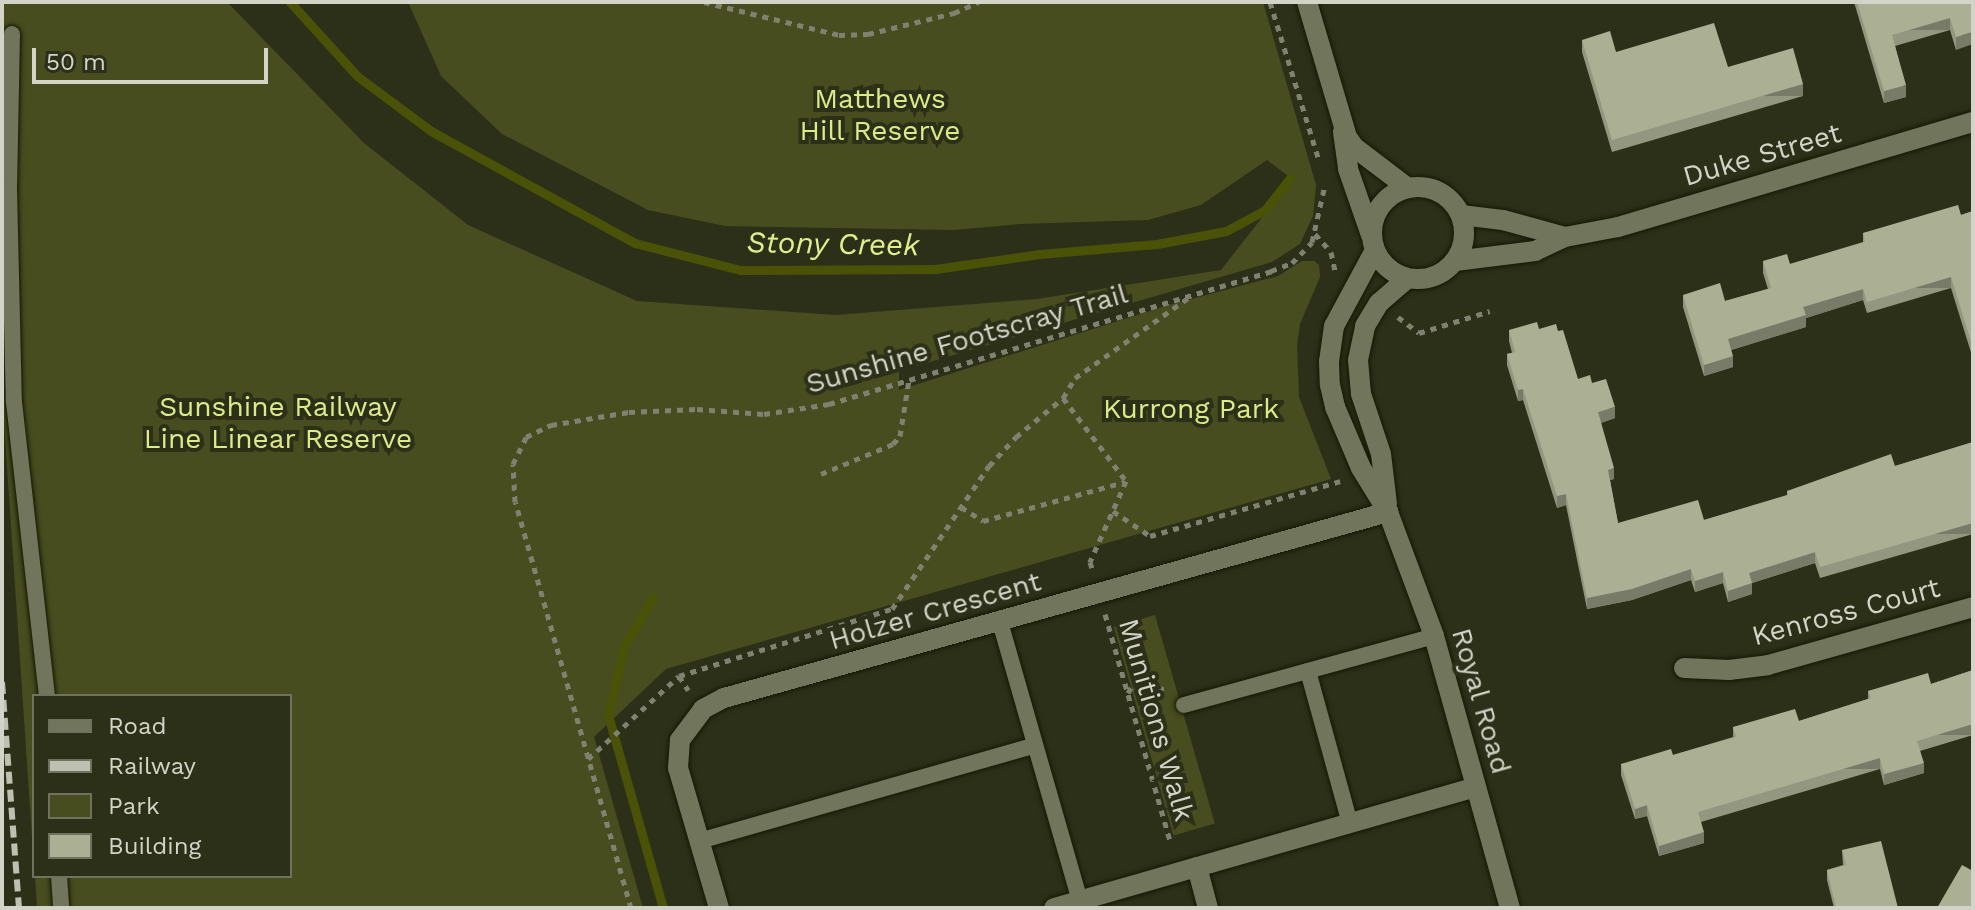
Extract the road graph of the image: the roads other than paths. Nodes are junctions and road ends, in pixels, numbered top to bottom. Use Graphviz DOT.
graph roads {
  1 [pos="1307,2"];
  2 [pos="12,34"];
  3 [pos="1341,120"];
  4 [pos="1973,122"];
  5 [pos="1408,188"];
  6 [pos="1461,215"];
  7 [pos="1565,237"];
  8 [pos="1373,242"];
  9 [pos="1455,261"];
  10 [pos="1407,279"];
  11 [pos="1388,512"];
  12 [pos="1973,607"];
  13 [pos="1000,622"];
  14 [pos="1434,636"];
  15 [pos="1684,668"];
  16 [pos="1308,671"];
  17 [pos="47,694"];
  18 [pos="1183,700"];
  19 [pos="1035,745"];
  20 [pos="1476,787"];
  21 [pos="1350,823"];
  22 [pos="699,841"];
  23 [pos="1197,867"];
  24 [pos="59,878"];
  25 [pos="1080,901"];
  26 [pos="61,908"];
  27 [pos="719,908"];
  28 [pos="1054,908"];
  29 [pos="1208,908"];
  30 [pos="1510,908"];
  1 -- 3 [label="street"];
  2 -- 17 [label="lane"];
  3 -- 5 [label="street"];
  3 -- 8 [label="street"];
  4 -- 7 [label="street, Duke Street"];
  5 -- 6 [label="street"];
  5 -- 8 [label="street"];
  6 -- 7 [label="street, Duke Street"];
  6 -- 9 [label="street"];
  7 -- 9 [label="street, Duke Street"];
  8 -- 10 [label="street"];
  8 -- 11 [label="street, Royal Road"];
  9 -- 10 [label="street"];
  10 -- 11 [label="street, Royal Road"];
  11 -- 13 [label="street, Holzer Crescent"];
  11 -- 14 [label="street, Royal Road"];
  12 -- 15 [label="street, Kenross Court"];
  13 -- 19 [label="lane"];
  13 -- 22 [label="street, Holzer Crescent"];
  14 -- 16 [label="lane"];
  14 -- 20 [label="street, Royal Road"];
  16 -- 18 [label="lane"];
  16 -- 21 [label="lane"];
  19 -- 22 [label="lane"];
  19 -- 25 [label="lane"];
  20 -- 21 [label="street"];
  20 -- 30 [label="street, Royal Road"];
  21 -- 23 [label="street"];
  22 -- 27 [label="street, Holzer Crescent"];
  23 -- 25 [label="street"];
  23 -- 29 [label="street"];
  24 -- 26 [label="lane"];
  25 -- 28 [label="street"];
}
